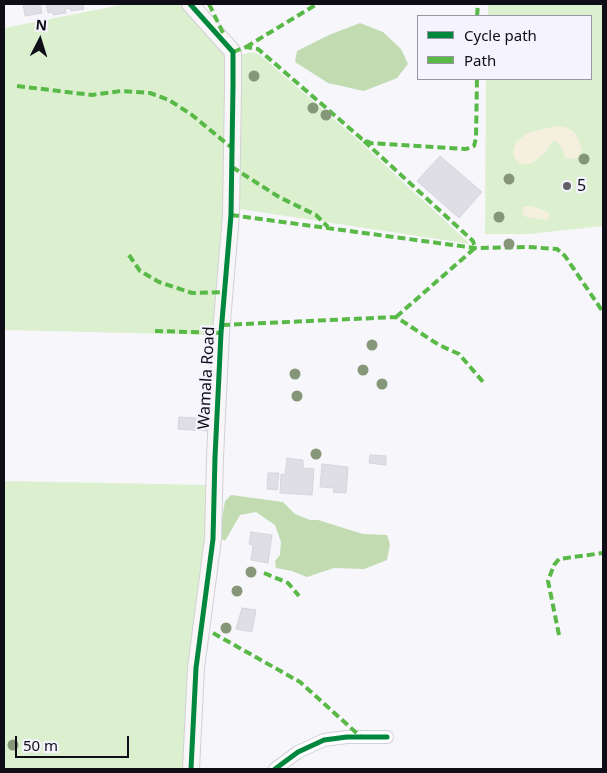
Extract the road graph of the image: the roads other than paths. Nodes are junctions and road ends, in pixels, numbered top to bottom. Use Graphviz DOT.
graph roads {
  1 [pos="190,4"];
  2 [pos="387,737"];
  3 [pos="191,769"];
  4 [pos="275,769"];
  1 -- 3 [label="street, Wamala Road"];
  2 -- 4 [label="street"];
}
